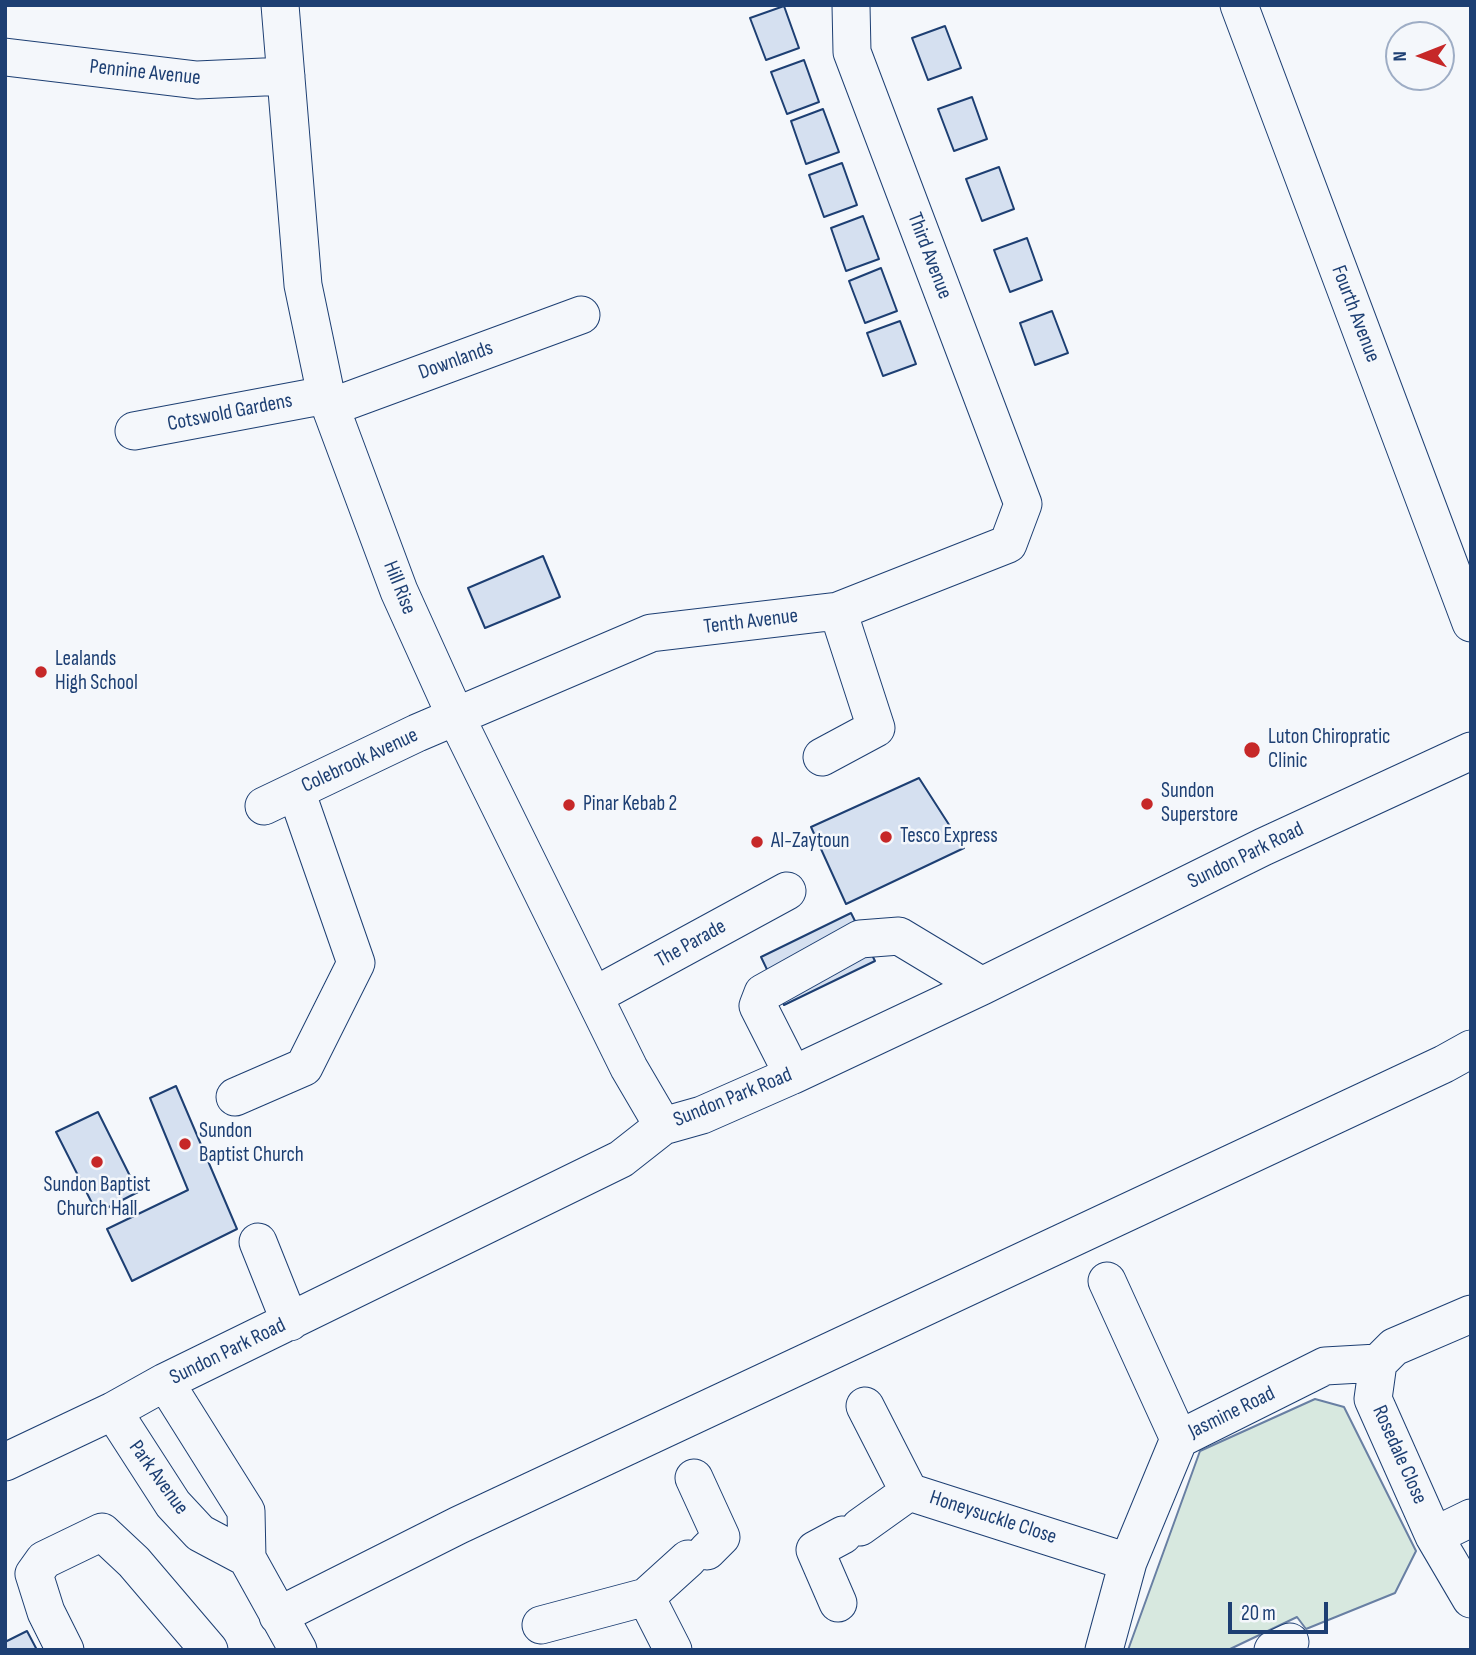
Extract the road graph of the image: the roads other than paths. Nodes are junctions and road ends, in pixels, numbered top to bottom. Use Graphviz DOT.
graph roads {
  1 [pos="280,5"];
  2 [pos="851,5"];
  3 [pos="1239,5"];
  4 [pos="5,57"];
  5 [pos="286,76"];
  6 [pos="581,315"];
  7 [pos="328,401"];
  8 [pos="134,432"];
  9 [pos="1023,504"];
  10 [pos="838,611"];
  11 [pos="1471,623"];
  12 [pos="456,717"];
  13 [pos="822,757"];
  14 [pos="1465,759"];
  15 [pos="787,891"];
  16 [pos="982,986"];
  17 [pos="594,996"];
  18 [pos="1471,1049"];
  19 [pos="793,1075"];
  20 [pos="235,1097"];
  21 [pos="663,1126"];
  22 [pos="258,1242"];
  23 [pos="1107,1281"];
  24 [pos="1471,1314"];
  25 [pos="290,1322"];
  26 [pos="1378,1363"];
  27 [pos="165,1382"];
  28 [pos="865,1406"];
  29 [pos="113,1411"];
  30 [pos="1179,1439"];
  31 [pos="5,1462"];
  32 [pos="694,1478"];
  33 [pos="909,1492"];
  34 [pos="1471,1518"];
  35 [pos="1434,1535"];
  36 [pos="247,1558"];
  37 [pos="1128,1562"];
  38 [pos="20,1576"];
  39 [pos="646,1597"];
  40 [pos="1471,1599"];
  41 [pos="838,1603"];
  42 [pos="278,1616"];
  43 [pos="541,1625"];
  44 [pos="196,1646"];
  45 [pos="65,1650"];
  46 [pos="298,1650"];
  47 [pos="673,1650"];
  48 [pos="1104,1650"];
  1 -- 5 [label="street, Hill Rise"];
  2 -- 9 [label="street, Third Avenue"];
  3 -- 11 [label="street, Fourth Avenue"];
  4 -- 5 [label="street, Pennine Avenue"];
  5 -- 7 [label="street, Hill Rise"];
  6 -- 7 [label="street, Downlands"];
  7 -- 8 [label="street, Cotswold Gardens"];
  7 -- 12 [label="street, Hill Rise"];
  9 -- 10 [label="street, Tenth Avenue"];
  10 -- 12 [label="street, Tenth Avenue"];
  10 -- 13 [label="street"];
  12 -- 17 [label="street, Hill Rise"];
  12 -- 20 [label="street, Colebrook Avenue"];
  14 -- 16 [label="street, Sundon Park Road"];
  15 -- 17 [label="street, The Parade"];
  16 -- 19 [label="street, Sundon Park Road"];
  16 -- 19 [label="street"];
  17 -- 21 [label="street, Hill Rise"];
  18 -- 42 [label="street"];
  19 -- 21 [label="street, Sundon Park Road"];
  21 -- 25 [label="street, Sundon Park Road"];
  22 -- 25 [label="street"];
  23 -- 30 [label="street"];
  24 -- 26 [label="street"];
  25 -- 27 [label="street, Sundon Park Road"];
  26 -- 30 [label="street, Jasmine Road"];
  26 -- 35 [label="street, Rosedale Close"];
  27 -- 29 [label="street, Sundon Park Road"];
  27 -- 36 [label="street"];
  28 -- 33 [label="street, Honeysuckle Close"];
  29 -- 31 [label="street, Sundon Park Road"];
  29 -- 36 [label="street, Park Avenue"];
  30 -- 37 [label="street, Jasmine Road"];
  32 -- 39 [label="street"];
  33 -- 37 [label="street, Honeysuckle Close"];
  33 -- 41 [label="street"];
  34 -- 35 [label="street"];
  35 -- 40 [label="street, Rosedale Close"];
  36 -- 42 [label="street"];
  37 -- 48 [label="street, Jasmine Road"];
  38 -- 44 [label="street"];
  38 -- 45 [label="street"];
  39 -- 43 [label="street"];
  39 -- 47 [label="street"];
  42 -- 46 [label="street"];
}
